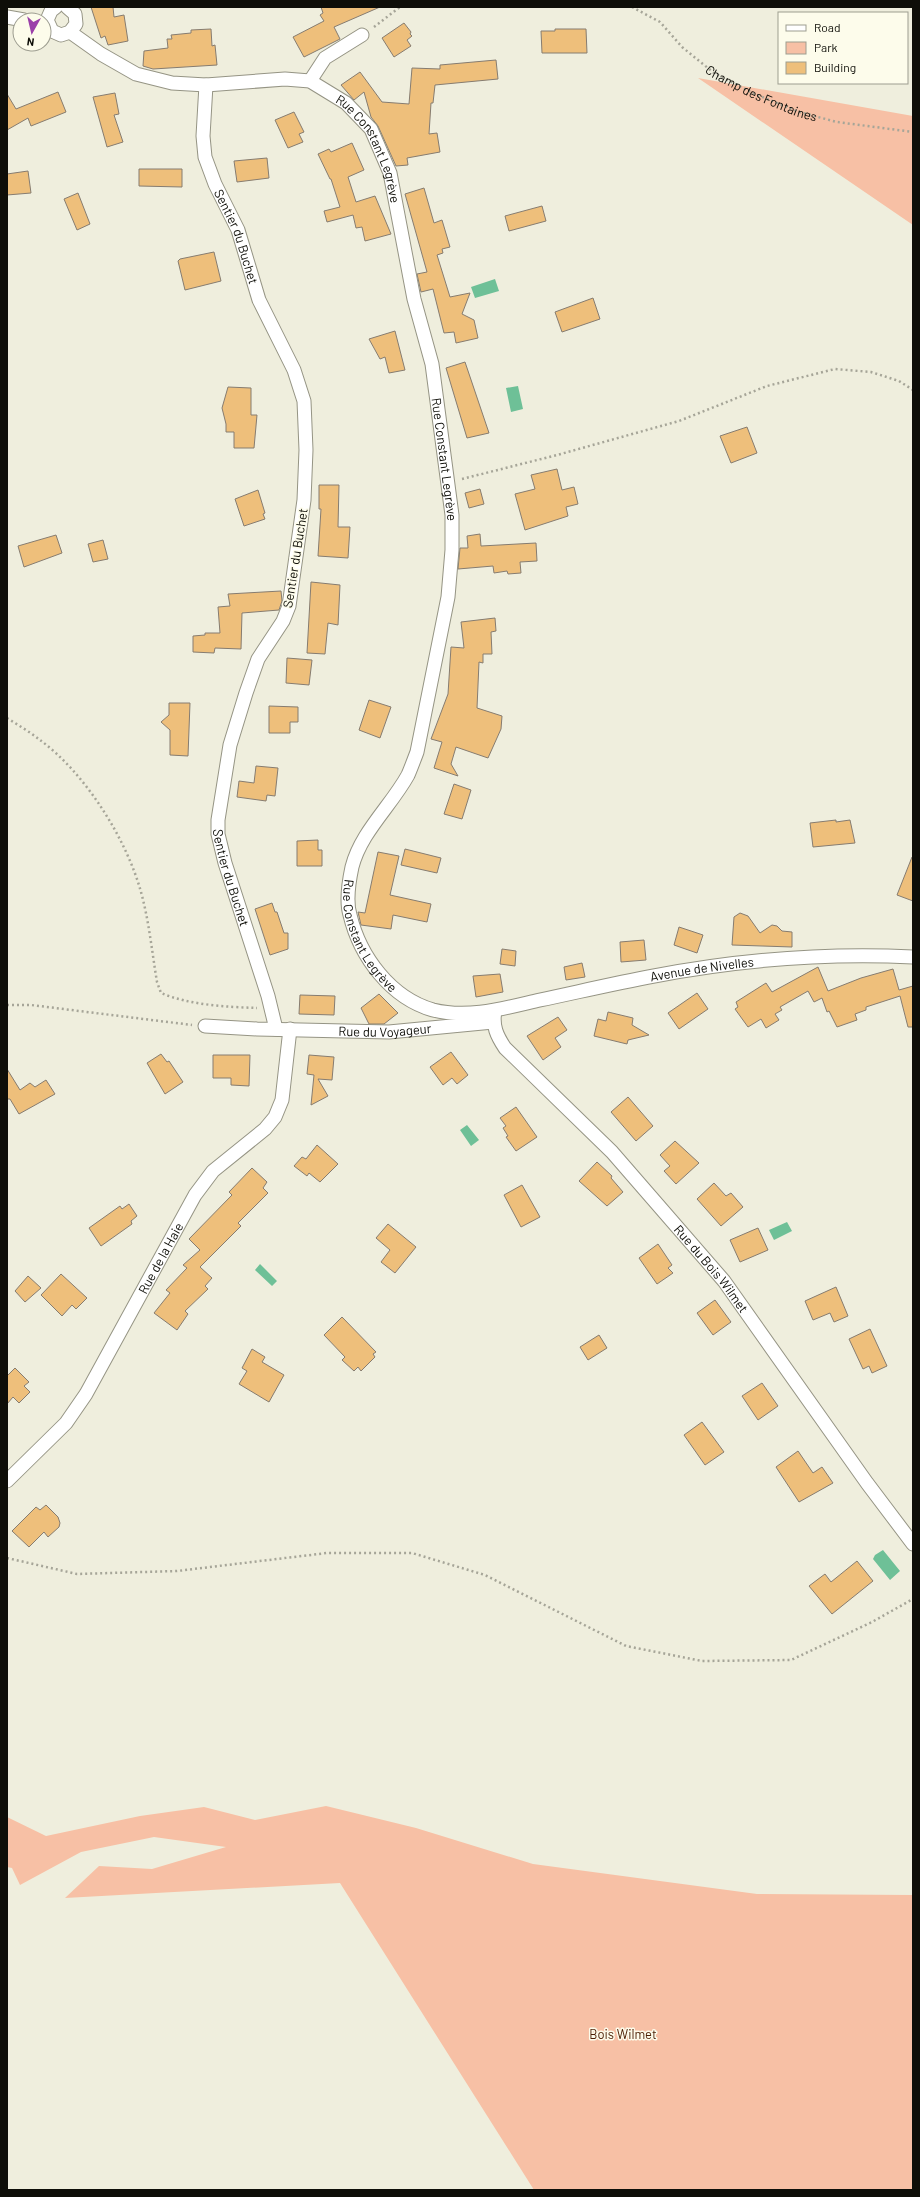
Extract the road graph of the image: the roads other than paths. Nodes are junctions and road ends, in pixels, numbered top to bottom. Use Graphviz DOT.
graph roads {
  1 [pos="67,7"];
  2 [pos="52,29"];
  3 [pos="70,32"];
  4 [pos="362,35"];
  5 [pos="310,80"];
  6 [pos="206,85"];
  7 [pos="913,957"];
  8 [pos="494,1017"];
  9 [pos="205,1026"];
  10 [pos="276,1029"];
  11 [pos="290,1029"];
  12 [pos="7,1482"];
  13 [pos="913,1544"];
  1 -- 3 [label="street"];
  2 -- 3 [label="street"];
  3 -- 6 [label="street"];
  4 -- 5 [label="street"];
  5 -- 6 [label="street"];
  5 -- 8 [label="street, Rue Constant Legrève"];
  6 -- 10 [label="street, Sentier du Buchet"];
  7 -- 8 [label="street, Avenue de Nivelles"];
  8 -- 11 [label="street, Rue du Voyageur"];
  8 -- 13 [label="street, Rue du Bois Wilmet"];
  9 -- 10 [label="street, Rue du Voyageur"];
  10 -- 11 [label="street, Rue du Voyageur"];
  11 -- 12 [label="street, Rue de la Haie"];
}
